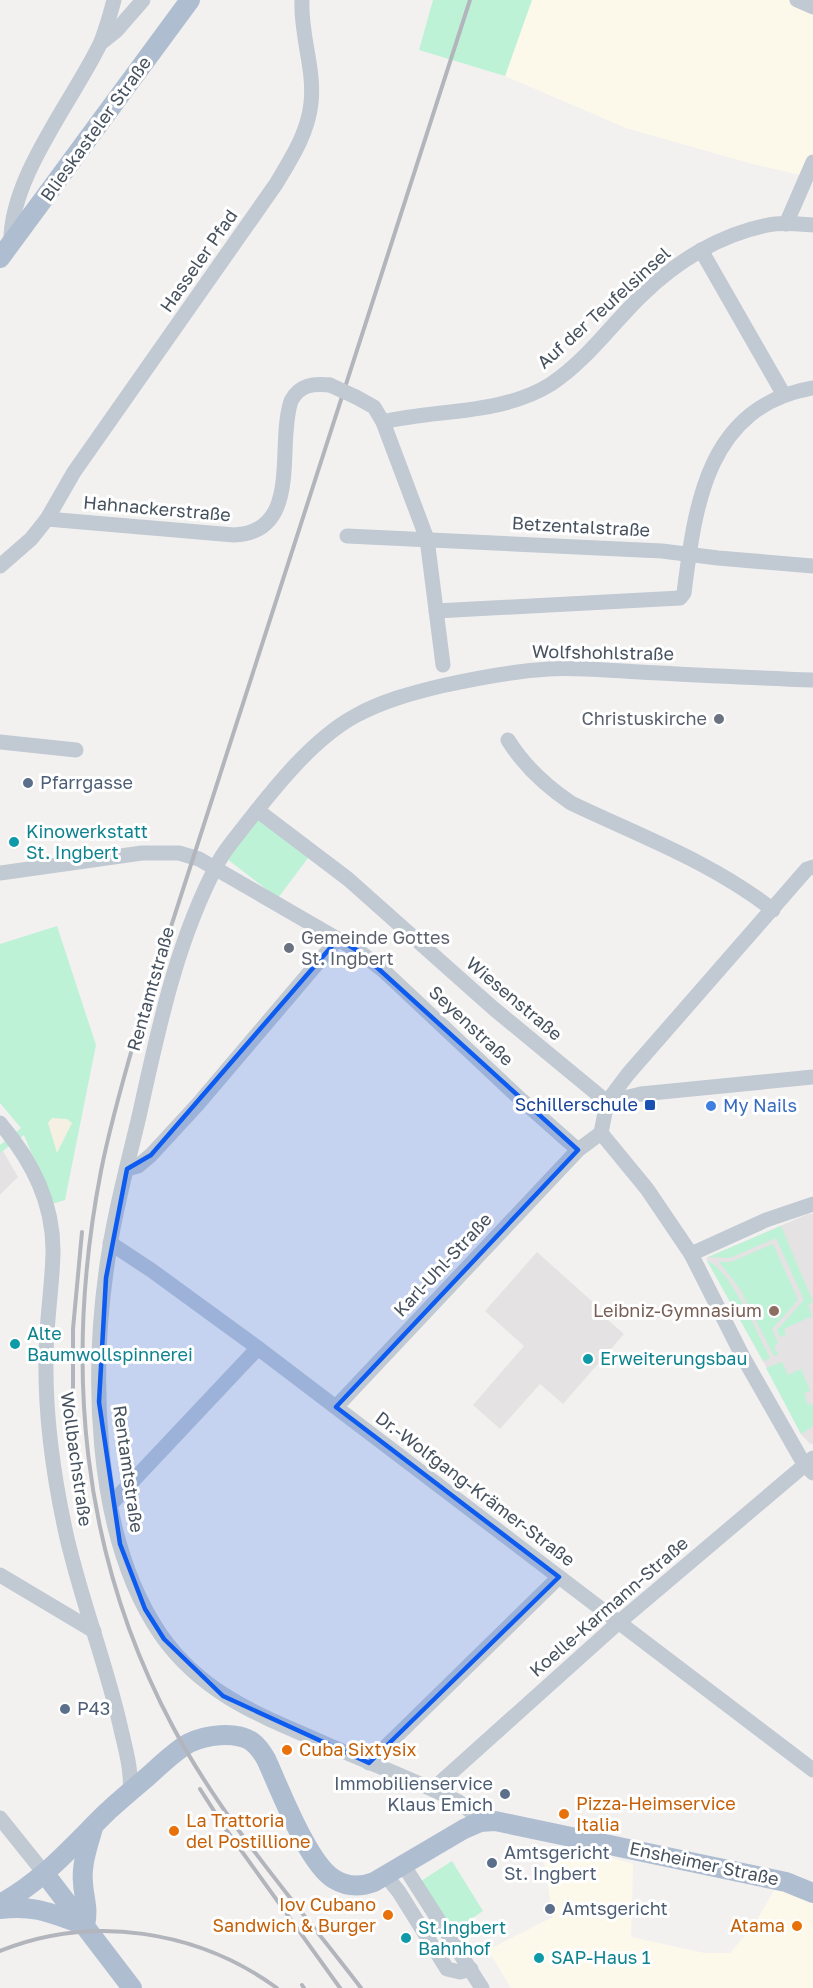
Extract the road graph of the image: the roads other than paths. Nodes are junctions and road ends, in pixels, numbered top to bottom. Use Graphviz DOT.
graph roads {
  1 [pos="114,0"];
  2 [pos="143,0"];
  3 [pos="190,0"];
  4 [pos="302,0"];
  5 [pos="797,0"];
  6 [pos="813,8"];
  7 [pos="100,43"];
  8 [pos="813,162"];
  9 [pos="786,224"];
  10 [pos="813,225"];
  11 [pos="702,250"];
  12 [pos="5,251"];
  13 [pos="813,388"];
  14 [pos="784,395"];
  15 [pos="383,422"];
  16 [pos="47,519"];
  17 [pos="347,536"];
  18 [pos="427,538"];
  19 [pos="689,554"];
  20 [pos="0,566"];
  21 [pos="813,566"];
  22 [pos="436,611"];
  23 [pos="443,665"];
  24 [pos="813,680"];
  25 [pos="508,740"];
  26 [pos="0,742"];
  27 [pos="76,750"];
  28 [pos="257,810"];
  29 [pos="216,867"];
  30 [pos="813,867"];
  31 [pos="0,873"];
  32 [pos="773,910"];
  33 [pos="338,939"];
  34 [pos="813,1077"];
  35 [pos="607,1102"];
  36 [pos="0,1123"];
  37 [pos="601,1133"];
  38 [pos="578,1150"];
  39 [pos="127,1169"];
  40 [pos="813,1204"];
  41 [pos="110,1243"];
  42 [pos="691,1254"];
  43 [pos="258,1348"];
  44 [pos="336,1407"];
  45 [pos="810,1465"];
  46 [pos="111,1504"];
  47 [pos="0,1575"];
  48 [pos="558,1577"];
  49 [pos="618,1623"];
  50 [pos="94,1631"];
  51 [pos="369,1763"];
  52 [pos="813,1770"];
  53 [pos="433,1789"];
  54 [pos="130,1792"];
  55 [pos="0,1818"];
  56 [pos="480,1822"];
  57 [pos="93,1827"];
  58 [pos="404,1866"];
  59 [pos="45,1875"];
  60 [pos="387,1877"];
  61 [pos="812,1890"];
  62 [pos="0,1904"];
  63 [pos="0,1909"];
  64 [pos="85,1925"];
  65 [pos="471,1969"];
  66 [pos="132,1988"];
  67 [pos="482,1988"];
  1 -- 7 [label="street"];
  2 -- 7 [label="street"];
  3 -- 12 [label="main road, Blieskasteler Straße"];
  4 -- 16 [label="street, Hasseler Pfad"];
  5 -- 6 [label="street"];
  7 -- 12 [label="street"];
  8 -- 9 [label="street"];
  9 -- 10 [label="street, Auf der Teufelsinsel"];
  9 -- 11 [label="street, Auf der Teufelsinsel"];
  11 -- 14 [label="street"];
  11 -- 15 [label="street, Auf der Teufelsinsel"];
  13 -- 14 [label="street"];
  14 -- 19 [label="street"];
  15 -- 16 [label="street, Hahnackerstraße, bridge"];
  15 -- 18 [label="street"];
  16 -- 20 [label="street"];
  17 -- 18 [label="street, Betzentalstraße"];
  18 -- 19 [label="street, Betzentalstraße"];
  18 -- 22 [label="street"];
  19 -- 21 [label="street, Betzentalstraße"];
  19 -- 22 [label="street"];
  22 -- 23 [label="street"];
  24 -- 28 [label="street, Wolfshohlstraße"];
  25 -- 32 [label="street"];
  26 -- 27 [label="street"];
  28 -- 29 [label="street, Wolfshohlstraße"];
  28 -- 35 [label="street, Wiesenstraße"];
  29 -- 31 [label="street"];
  29 -- 33 [label="street, Seyenstraße"];
  29 -- 39 [label="street, Rentamtstraße"];
  30 -- 32 [label="street"];
  32 -- 35 [label="street"];
  33 -- 38 [label="street, Seyenstraße"];
  33 -- 39 [label="street"];
  34 -- 35 [label="street"];
  35 -- 37 [label="street"];
  36 -- 50 [label="street, Wollbachstraße"];
  37 -- 38 [label="street"];
  37 -- 42 [label="street"];
  38 -- 44 [label="street, Karl-Uhl-Straße"];
  39 -- 41 [label="street, Rentamtstraße"];
  40 -- 42 [label="street"];
  41 -- 43 [label="street, Dr.-Wolfgang-Krämer-Straße"];
  41 -- 46 [label="street, Rentamtstraße"];
  42 -- 45 [label="street"];
  43 -- 44 [label="street, Dr.-Wolfgang-Krämer-Straße"];
  43 -- 46 [label="street"];
  44 -- 48 [label="street, Dr.-Wolfgang-Krämer-Straße"];
  45 -- 49 [label="street, Koelle-Karmann-Straße"];
  46 -- 51 [label="street, Rentamtstraße"];
  47 -- 50 [label="street"];
  48 -- 49 [label="street, Dr.-Wolfgang-Krämer-Straße"];
  48 -- 51 [label="street"];
  49 -- 52 [label="street, Dr.-Wolfgang-Krämer-Straße"];
  49 -- 53 [label="street, Koelle-Karmann-Straße"];
  50 -- 54 [label="street, Wollbachstraße"];
  51 -- 53 [label="street, Rentamtstraße"];
  53 -- 56 [label="street, Rentamtstraße"];
  54 -- 57 [label="main road"];
  54 -- 60 [label="main road, Ensheimer Straße"];
  55 -- 59 [label="street"];
  56 -- 58 [label="main road, Ensheimer Straße"];
  56 -- 61 [label="main road, Ensheimer Straße"];
  57 -- 59 [label="main road"];
  57 -- 64 [label="main road"];
  58 -- 60 [label="main road, Ensheimer Straße"];
  58 -- 65 [label="street"];
  59 -- 62 [label="main road"];
  59 -- 64 [label="main road"];
  60 -- 65 [label="street"];
  63 -- 64 [label="main road"];
  64 -- 66 [label="main road"];
  65 -- 67 [label="street"];
}
